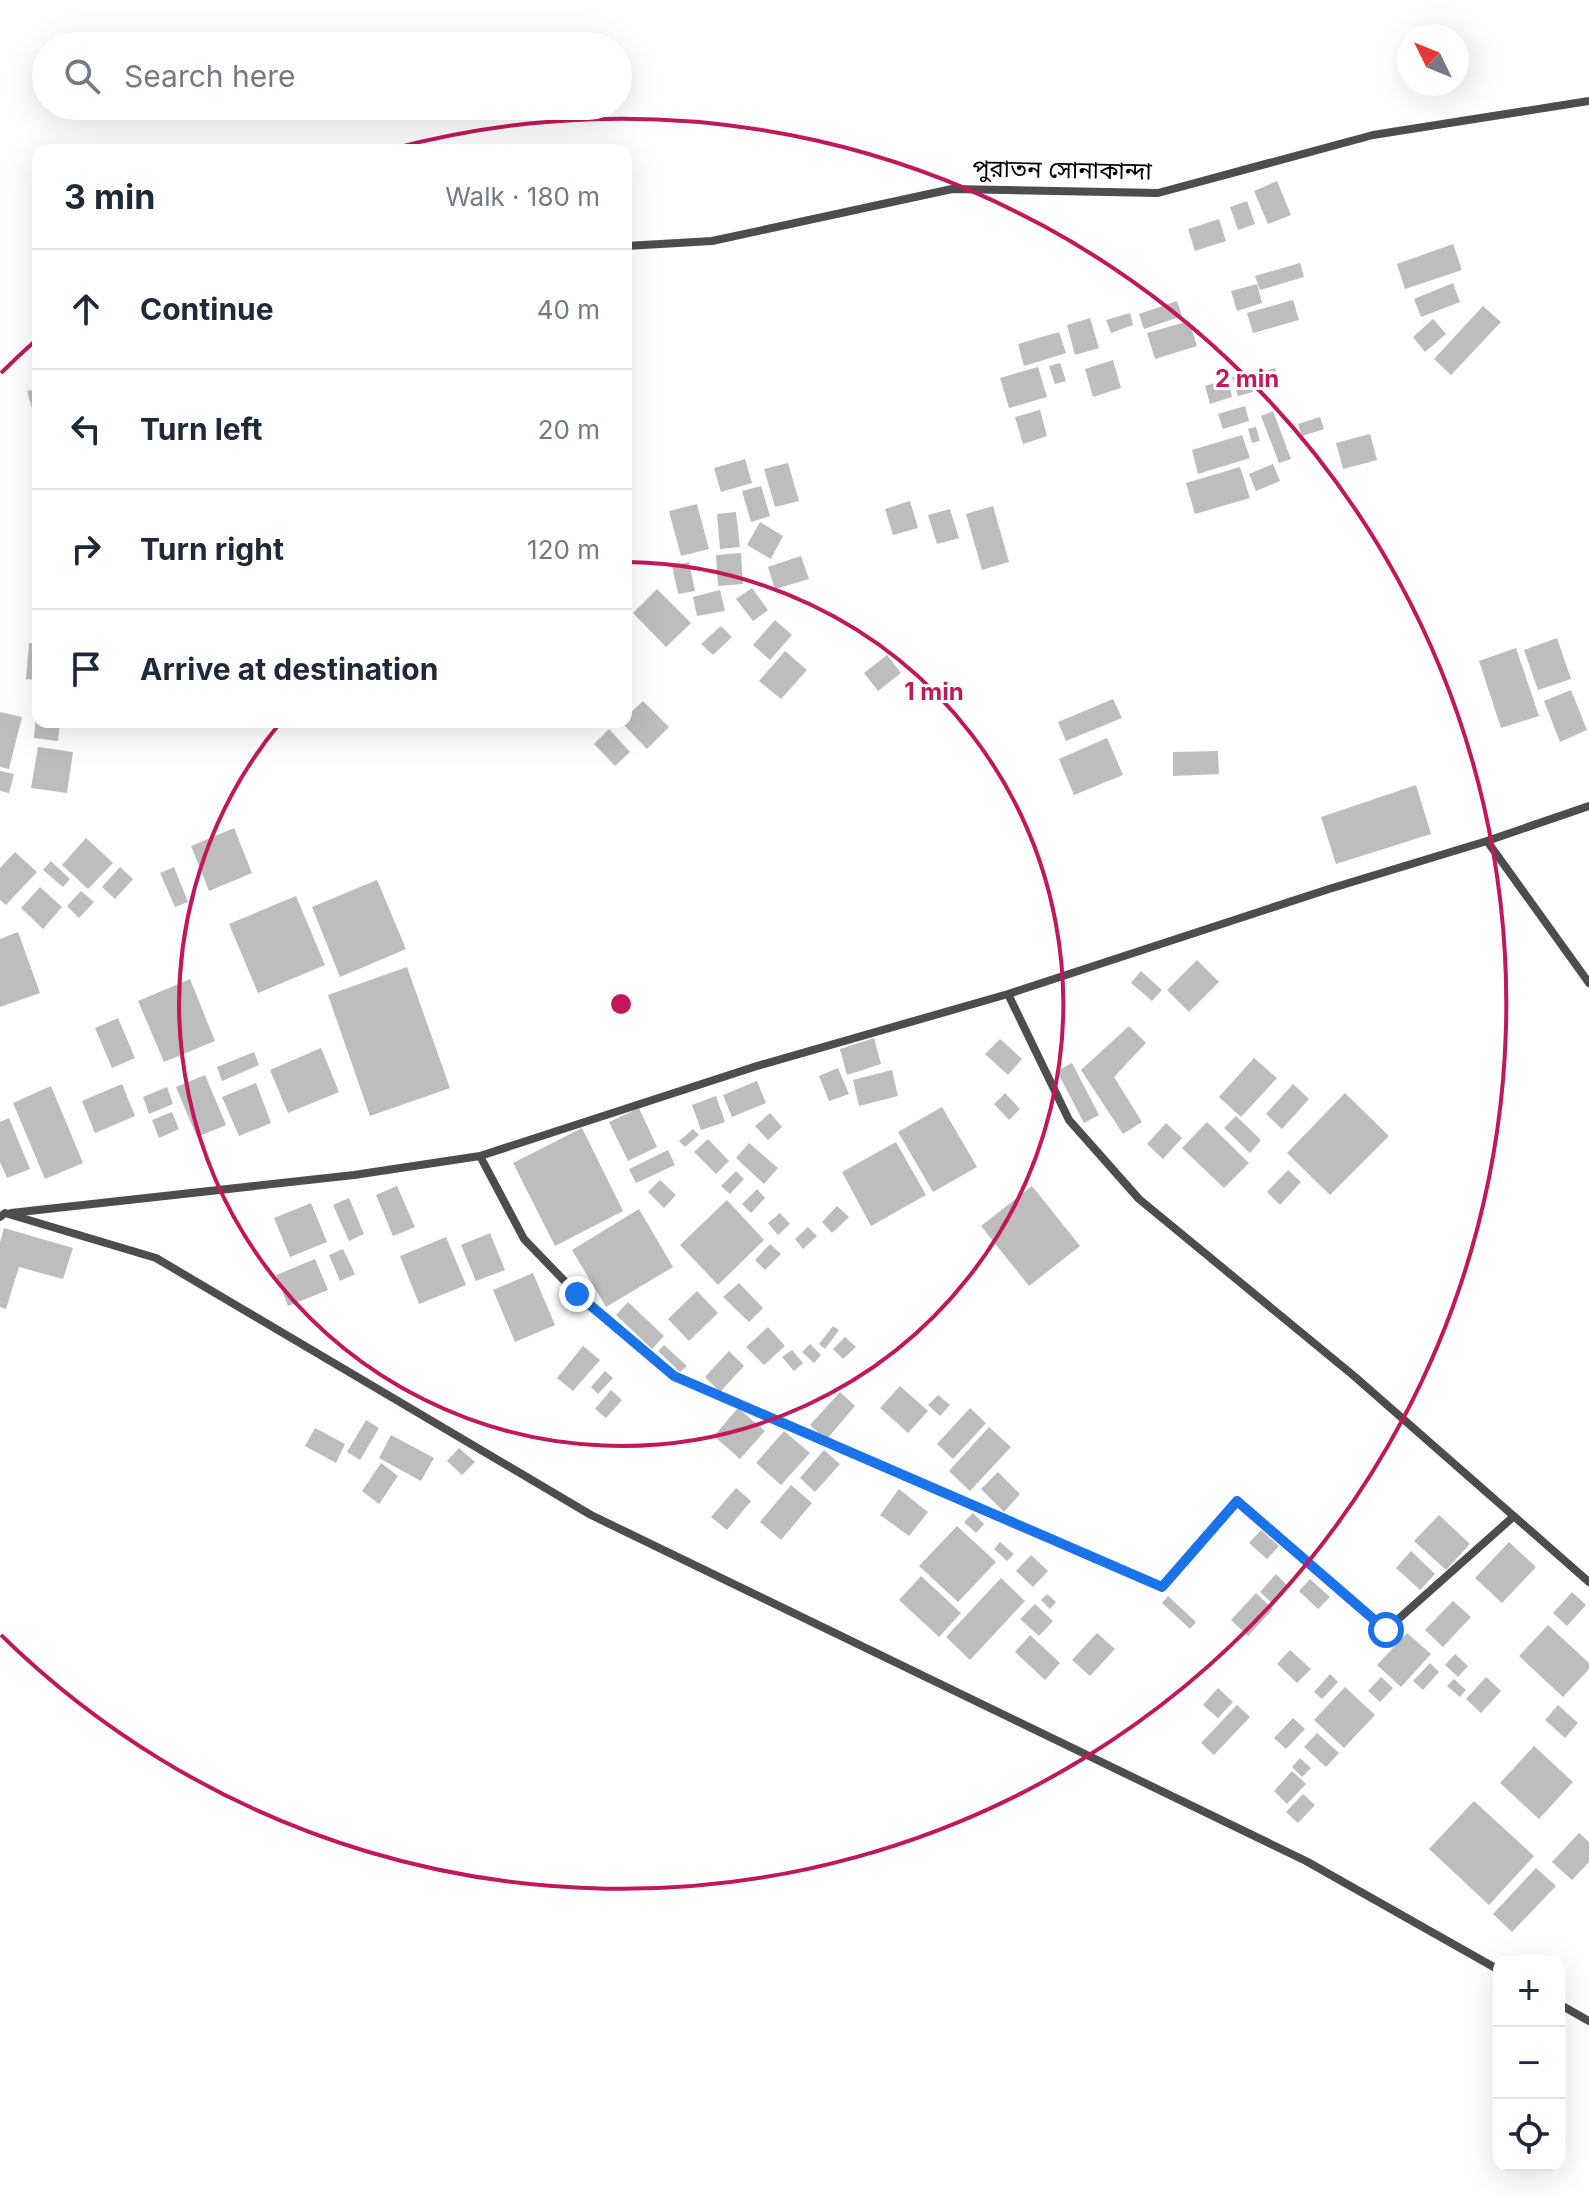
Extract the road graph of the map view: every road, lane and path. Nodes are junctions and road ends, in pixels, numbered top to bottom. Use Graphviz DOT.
graph roads {
  1 [pos="1589,101"];
  2 [pos="632,246"];
  3 [pos="1589,806"];
  4 [pos="1487,841"];
  5 [pos="1589,983"];
  6 [pos="1008,994"];
  7 [pos="480,1156"];
  8 [pos="2,1214"];
  9 [pos="1513,1517"];
  10 [pos="1589,1582"];
  11 [pos="1493,1967"];
  12 [pos="1565,2007"];
  13 [pos="1589,2021"];
  1 -- 2 [label="street, পুরাতন সোনাকান্দা"];
  3 -- 4 [label="street"];
  4 -- 5 [label="street"];
  4 -- 6 [label="street"];
  6 -- 7 [label="street"];
  6 -- 9 [label="street"];
  7 -- 8 [label="street"];
  7 -- 9 [label="street"];
  8 -- 11 [label="street"];
  9 -- 10 [label="street"];
  12 -- 13 [label="street"];
}
